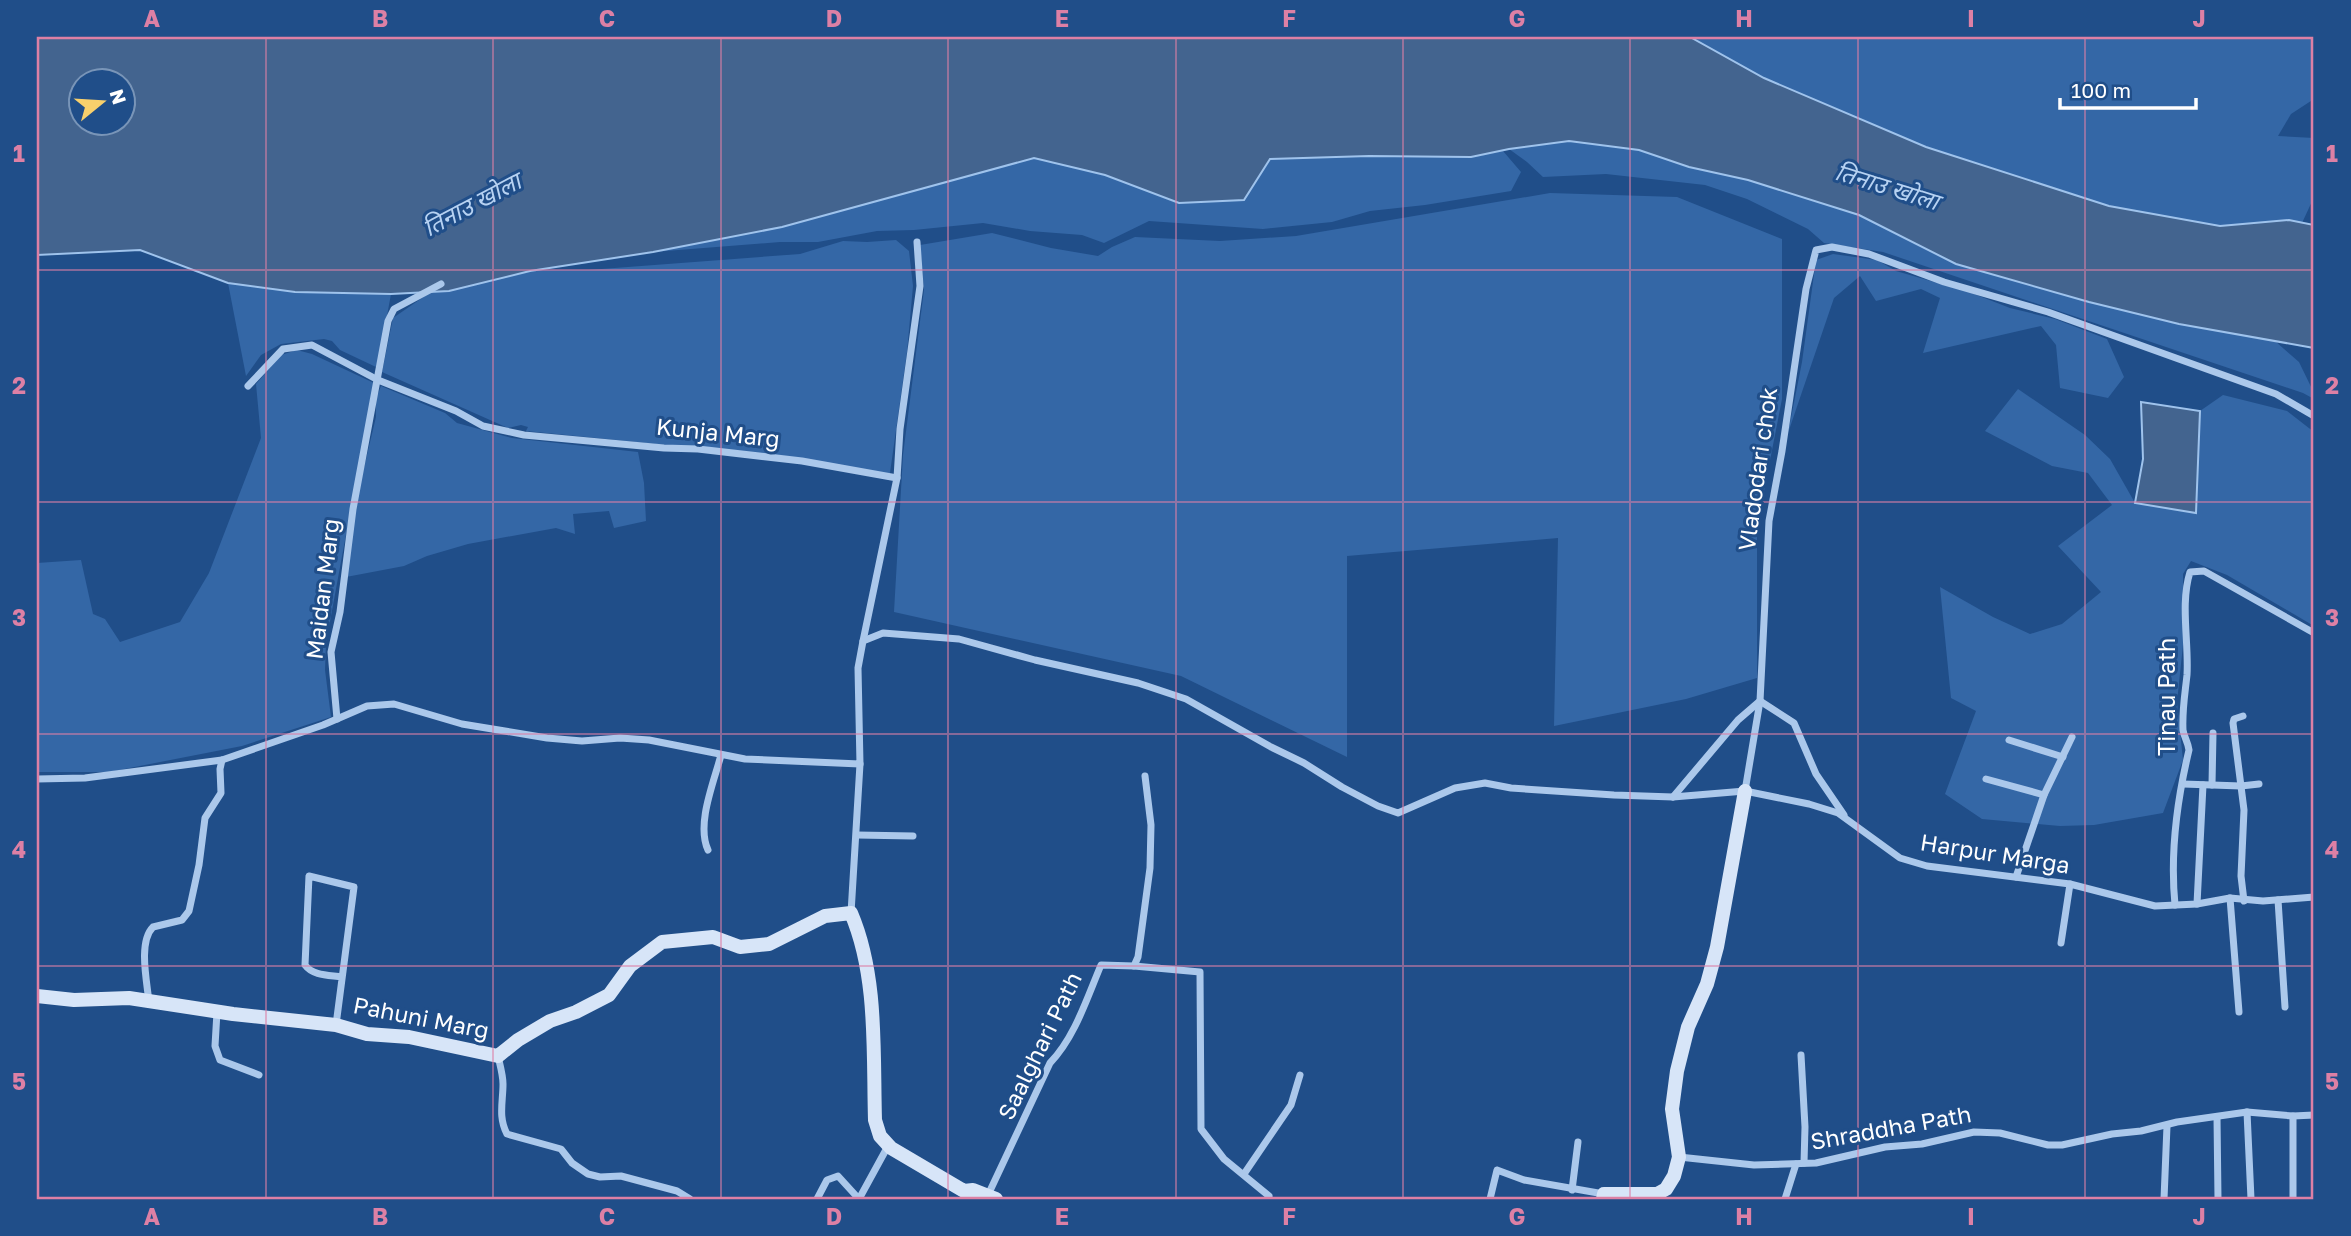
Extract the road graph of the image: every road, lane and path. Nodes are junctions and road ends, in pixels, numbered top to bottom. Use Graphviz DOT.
graph roads {
  1 [pos="917,243"];
  2 [pos="441,284"];
  3 [pos="378,380"];
  4 [pos="248,386"];
  5 [pos="2314,416"];
  6 [pos="897,478"];
  7 [pos="2314,633"];
  8 [pos="863,641"];
  9 [pos="1760,701"];
  10 [pos="2243,716"];
  11 [pos="337,719"];
  12 [pos="2213,733"];
  13 [pos="2072,737"];
  14 [pos="2008,740"];
  15 [pos="721,755"];
  16 [pos="2063,757"];
  17 [pos="222,760"];
  18 [pos="860,764"];
  19 [pos="1145,776"];
  20 [pos="37,779"];
  21 [pos="1986,779"];
  22 [pos="2183,784"];
  23 [pos="2259,784"];
  24 [pos="2203,785"];
  25 [pos="2212,785"];
  26 [pos="2241,786"];
  27 [pos="1745,791"];
  28 [pos="2044,795"];
  29 [pos="1673,797"];
  30 [pos="1849,821"];
  31 [pos="857,835"];
  32 [pos="913,836"];
  33 [pos="708,850"];
  34 [pos="2017,877"];
  35 [pos="2070,884"];
  36 [pos="2314,897"];
  37 [pos="2230,898"];
  38 [pos="2278,900"];
  39 [pos="2244,901"];
  40 [pos="2197,904"];
  41 [pos="2175,905"];
  42 [pos="851,913"];
  43 [pos="2061,943"];
  44 [pos="1134,966"];
  45 [pos="342,977"];
  46 [pos="37,996"];
  47 [pos="149,1002"];
  48 [pos="2285,1007"];
  49 [pos="217,1012"];
  50 [pos="2239,1012"];
  51 [pos="336,1025"];
  52 [pos="1801,1055"];
  53 [pos="498,1056"];
  54 [pos="259,1075"];
  55 [pos="1300,1075"];
  56 [pos="2248,1112"];
  57 [pos="2314,1115"];
  58 [pos="2217,1116"];
  59 [pos="2293,1116"];
  60 [pos="2167,1126"];
  61 [pos="1578,1142"];
  62 [pos="888,1145"];
  63 [pos="1679,1157"];
  64 [pos="1800,1163"];
  65 [pos="1244,1174"];
  66 [pos="1572,1190"];
  67 [pos="963,1195"];
  68 [pos="1269,1196"];
  69 [pos="1604,1197"];
  70 [pos="1662,1197"];
  71 [pos="992,1198"];
  72 [pos="690,1199"];
  73 [pos="817,1199"];
  74 [pos="859,1199"];
  75 [pos="1490,1199"];
  76 [pos="1785,1199"];
  77 [pos="2164,1199"];
  78 [pos="2218,1199"];
  79 [pos="2251,1199"];
  80 [pos="2293,1199"];
  1 -- 6 [label="street"];
  2 -- 3 [label="street"];
  3 -- 4 [label="street"];
  3 -- 6 [label="street, Kunja Marg"];
  3 -- 11 [label="street, Maidan Marg"];
  5 -- 9 [label="street, Vladodari chok"];
  6 -- 8 [label="street"];
  7 -- 22 [label="street, Tinau Path"];
  8 -- 18 [label="street"];
  8 -- 29 [label="street, Harpur Marga"];
  9 -- 27 [label="street, Vladodari chok"];
  9 -- 29 [label="street"];
  9 -- 30 [label="street"];
  10 -- 26 [label="street"];
  11 -- 15 [label="street"];
  11 -- 17 [label="street"];
  12 -- 25 [label="street"];
  13 -- 16 [label="street"];
  14 -- 16 [label="street"];
  15 -- 18 [label="street"];
  15 -- 33 [label="street"];
  16 -- 28 [label="street"];
  17 -- 20 [label="street"];
  17 -- 47 [label="street"];
  18 -- 31 [label="street"];
  19 -- 44 [label="street"];
  21 -- 28 [label="street"];
  22 -- 24 [label="street"];
  22 -- 41 [label="street, Tinau Path"];
  23 -- 26 [label="street"];
  24 -- 25 [label="street"];
  24 -- 40 [label="street"];
  25 -- 26 [label="street"];
  26 -- 39 [label="street"];
  27 -- 29 [label="street, Harpur Marga"];
  27 -- 30 [label="street, Harpur Marga"];
  27 -- 63 [label="street, Vladodari chok"];
  28 -- 34 [label="street"];
  30 -- 34 [label="street, Harpur Marga"];
  31 -- 32 [label="street"];
  31 -- 42 [label="street"];
  34 -- 35 [label="street, Harpur Marga"];
  35 -- 41 [label="street, Harpur Marga"];
  35 -- 43 [label="street"];
  36 -- 38 [label="street, Harpur Marga"];
  37 -- 39 [label="street, Harpur Marga"];
  37 -- 40 [label="street, Harpur Marga"];
  37 -- 50 [label="street"];
  38 -- 39 [label="street, Harpur Marga"];
  38 -- 48 [label="street"];
  40 -- 41 [label="street, Harpur Marga"];
  42 -- 53 [label="street, Pahuni Marg"];
  42 -- 62 [label="street"];
  44 -- 65 [label="street"];
  44 -- 71 [label="street, Saalghari Path"];
  45 -- 45 [label="street"];
  45 -- 51 [label="street"];
  46 -- 47 [label="street, Pahuni Marg"];
  47 -- 49 [label="street, Pahuni Marg"];
  49 -- 51 [label="street, Pahuni Marg"];
  49 -- 54 [label="street"];
  51 -- 53 [label="street, Pahuni Marg"];
  52 -- 64 [label="street"];
  53 -- 72 [label="street"];
  55 -- 65 [label="street"];
  56 -- 58 [label="street, Shraddha Path"];
  56 -- 59 [label="street, Shraddha Path"];
  56 -- 79 [label="street"];
  57 -- 59 [label="street, Shraddha Path"];
  58 -- 60 [label="street, Shraddha Path"];
  58 -- 78 [label="street"];
  59 -- 80 [label="street"];
  60 -- 64 [label="street, Shraddha Path"];
  60 -- 77 [label="street"];
  61 -- 66 [label="street"];
  62 -- 67 [label="street"];
  62 -- 74 [label="street"];
  63 -- 64 [label="street, Shraddha Path"];
  63 -- 70 [label="street"];
  64 -- 76 [label="street"];
  65 -- 68 [label="street"];
  66 -- 69 [label="street"];
  66 -- 75 [label="street"];
  67 -- 71 [label="street"];
  69 -- 70 [label="street"];
  73 -- 74 [label="street"];
}
